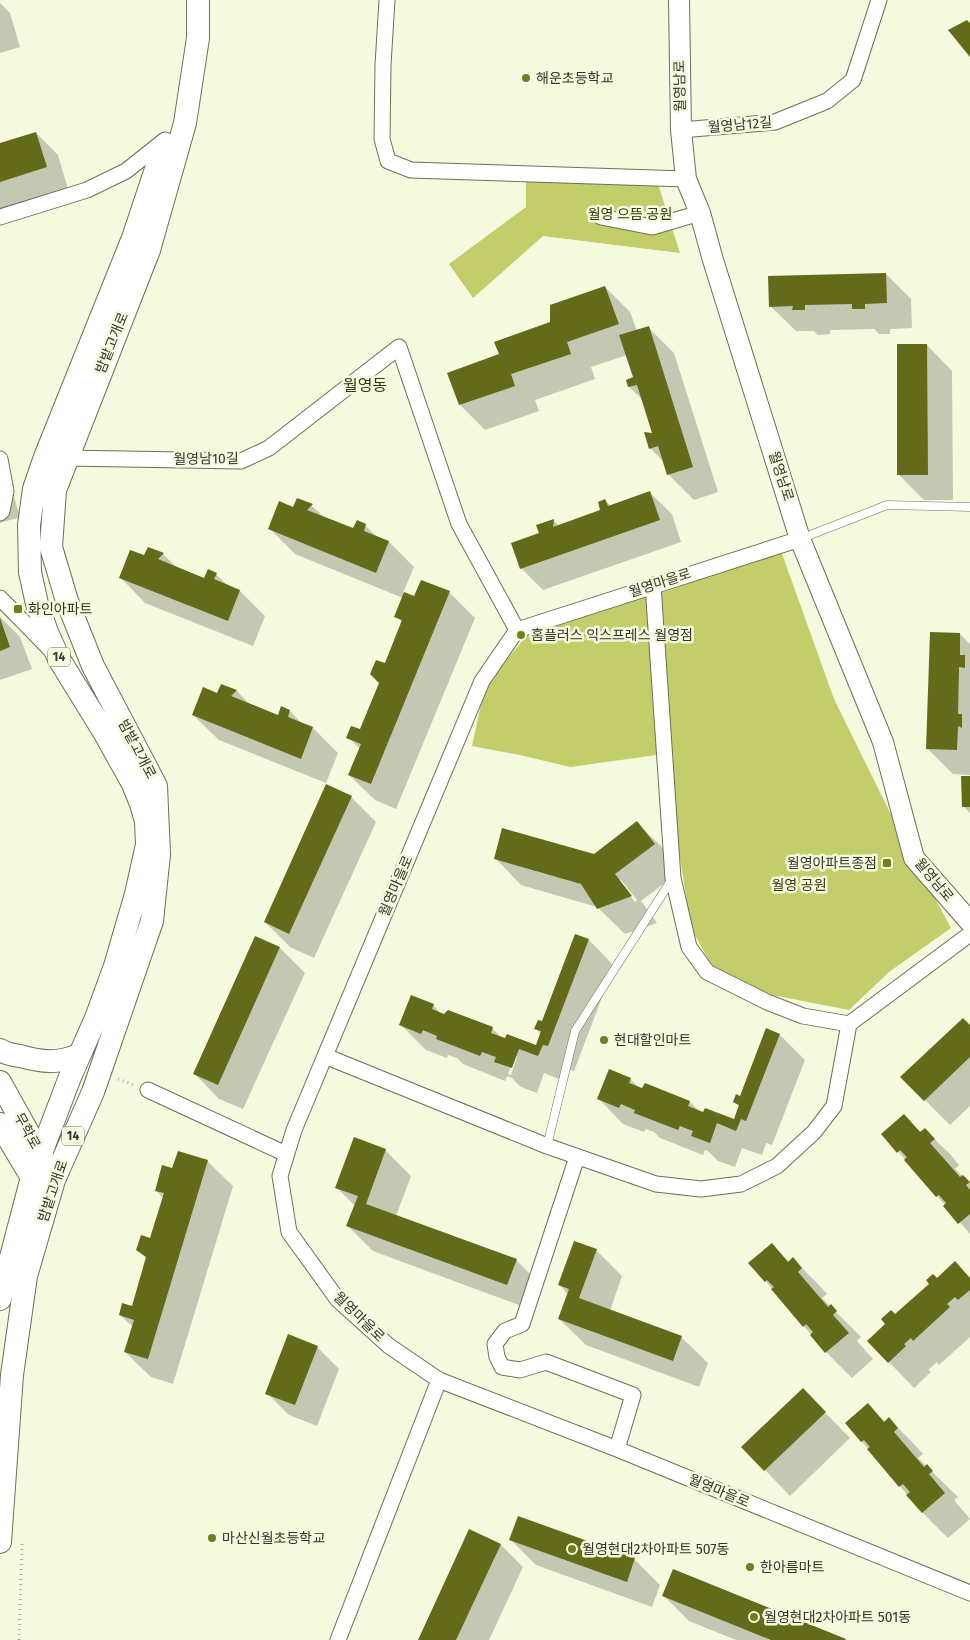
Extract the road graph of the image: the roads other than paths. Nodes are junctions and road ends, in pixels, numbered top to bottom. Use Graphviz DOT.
graph roads {
  1 [pos="188,0"];
  2 [pos="198,0"];
  3 [pos="387,0"];
  4 [pos="679,0"];
  5 [pos="879,0"];
  6 [pos="681,130"];
  7 [pos="167,139"];
  8 [pos="686,179"];
  9 [pos="700,213"];
  10 [pos="0,217"];
  11 [pos="601,217"];
  12 [pos="66,458"];
  13 [pos="0,459"];
  14 [pos="970,507"];
  15 [pos="0,513"];
  16 [pos="800,538"];
  17 [pos="653,586"];
  18 [pos="0,598"];
  19 [pos="517,630"];
  20 [pos="60,658"];
  21 [pos="674,878"];
  22 [pos="970,922"];
  23 [pos="970,934"];
  24 [pos="849,1024"];
  25 [pos="0,1050"];
  26 [pos="79,1055"];
  27 [pos="324,1056"];
  28 [pos="0,1082"];
  29 [pos="148,1090"];
  30 [pos="0,1124"];
  31 [pos="547,1146"];
  32 [pos="286,1154"];
  33 [pos="40,1155"];
  34 [pos="577,1156"];
  35 [pos="32,1177"];
  36 [pos="54,1180"];
  37 [pos="47,1204"];
  38 [pos="0,1299"];
  39 [pos="439,1380"];
  40 [pos="617,1449"];
  41 [pos="0,1542"];
  42 [pos="970,1593"];
  43 [pos="338,1640"];
  1 -- 7 [label="main road, 밤밭고개로 / 14"];
  2 -- 12 [label="main road, 밤밭고개로 / 14"];
  3 -- 8 [label="street"];
  4 -- 6 [label="main road, 월영남로"];
  5 -- 6 [label="street, 월영남12길"];
  6 -- 8 [label="main road, 월영남로"];
  7 -- 10 [label="street"];
  7 -- 20 [label="main road, 밤밭고개로 / 14"];
  8 -- 9 [label="main road, 월영남로"];
  9 -- 11 [label="street"];
  9 -- 16 [label="main road, 월영남로"];
  12 -- 19 [label="street, 월영남10길"];
  12 -- 36 [label="main road, 밤밭고개로 / 14"];
  13 -- 15 [label="street"];
  14 -- 16 [label="lane"];
  16 -- 17 [label="street, 월영마을로"];
  16 -- 22 [label="main road, 월영남로"];
  17 -- 19 [label="street, 월영마을로"];
  17 -- 21 [label="street"];
  18 -- 20 [label="street"];
  19 -- 27 [label="street, 월영마을로"];
  20 -- 26 [label="main road, 밤밭고개로 / 14"];
  21 -- 24 [label="street"];
  21 -- 31 [label="lane"];
  23 -- 24 [label="street"];
  24 -- 34 [label="street"];
  25 -- 26 [label="main road"];
  26 -- 33 [label="main road, 밤밭고개로 / 14"];
  27 -- 31 [label="street"];
  27 -- 32 [label="street, 월영마을로"];
  28 -- 33 [label="main road, 무학로"];
  29 -- 32 [label="street"];
  30 -- 35 [label="main road, 무학로"];
  31 -- 34 [label="street"];
  32 -- 39 [label="street, 월영마을로"];
  33 -- 35 [label="main road, 밤밭고개로 / 14"];
  33 -- 36 [label="main road, 무학로"];
  34 -- 40 [label="street"];
  35 -- 37 [label="main road, 무학로"];
  35 -- 38 [label="main road, 밤밭고개로 / 14"];
  36 -- 37 [label="main road, 밤밭고개로 / 14"];
  37 -- 41 [label="main road, 밤밭고개로 / 14"];
  39 -- 40 [label="street, 월영마을로"];
  39 -- 43 [label="street"];
  40 -- 42 [label="street, 월영마을로"];
}
